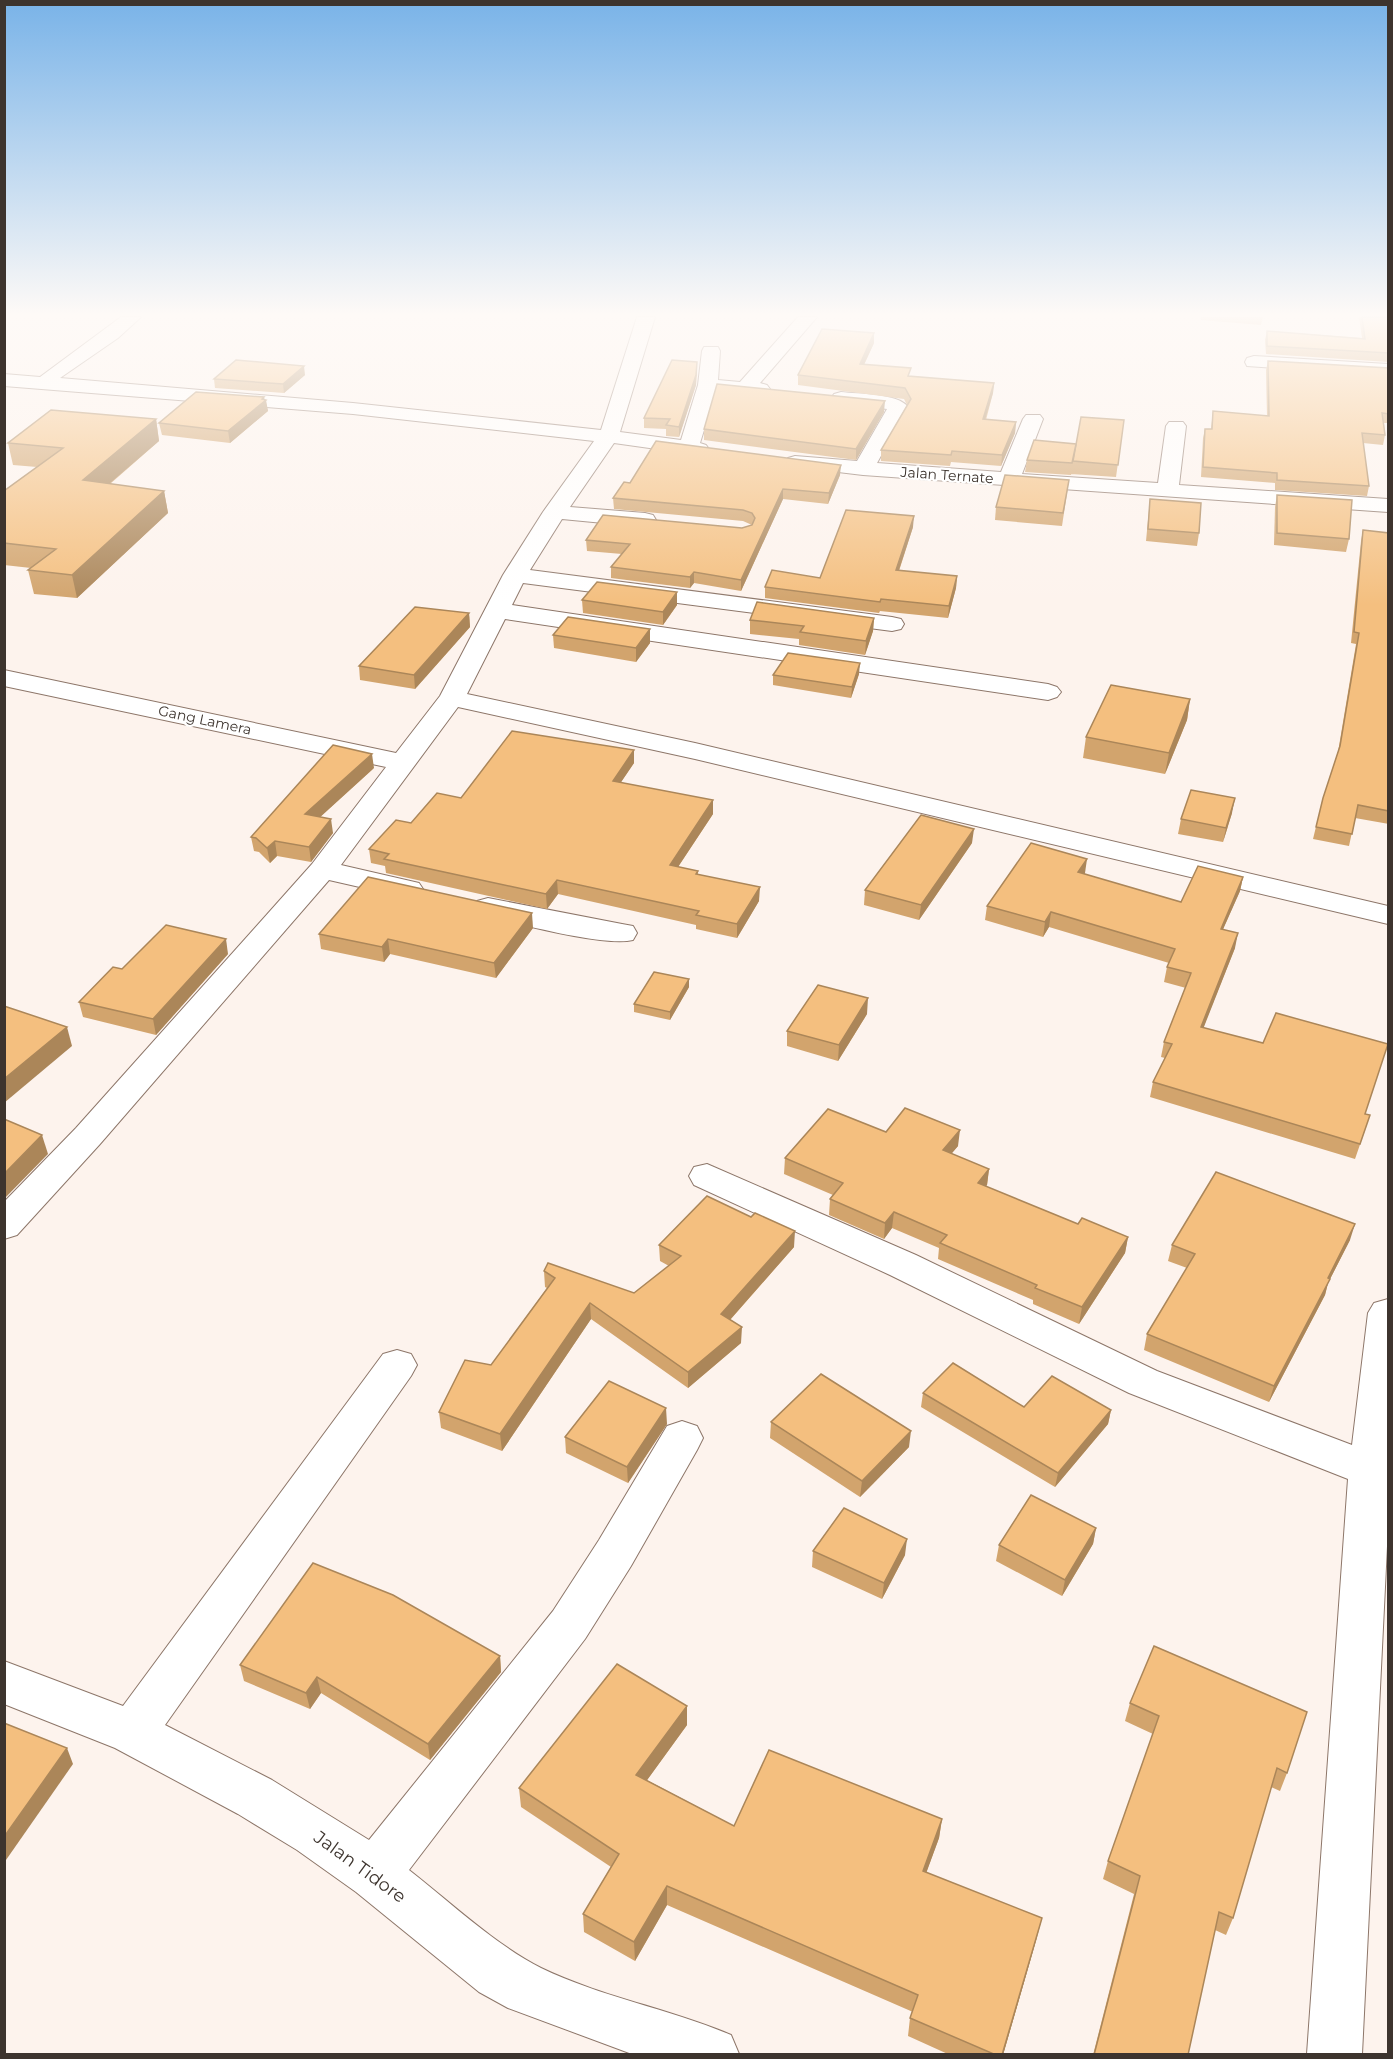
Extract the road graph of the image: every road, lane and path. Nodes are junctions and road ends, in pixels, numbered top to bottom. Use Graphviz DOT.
graph roads {
  1 [pos="394,413"];
  2 [pos="616,413"];
  3 [pos="699,413"];
  4 [pos="895,413"];
  5 [pos="1033,419"];
  6 [pos="1176,426"];
  7 [pos="609,436"];
  8 [pos="689,447"];
  9 [pos="722,452"];
  10 [pos="776,460"];
  11 [pos="863,469"];
  12 [pos="1009,479"];
  13 [pos="1168,490"];
  14 [pos="1389,506"];
  15 [pos="554,512"];
  16 [pos="660,522"];
  17 [pos="515,574"];
  18 [pos="496,610"];
  19 [pos="892,624"];
  20 [pos="5,678"];
  21 [pos="1048,692"];
  22 [pos="452,698"];
  23 [pos="404,763"];
  24 [pos="322,870"];
  25 [pos="1389,915"];
  26 [pos="622,933"];
  27 [pos="707,1176"];
  28 [pos="4,1226"];
  29 [pos="1389,1313"];
  30 [pos="397,1365"];
  31 [pos="682,1438"];
  32 [pos="1370,1470"];
  33 [pos="4,1682"];
  34 [pos="132,1732"];
  35 [pos="374,1874"];
  36 [pos="712,2055"];
  37 [pos="1335,2055"];
  1 -- 7 [label="street"];
  2 -- 7 [label="street"];
  3 -- 8 [label="street"];
  4 -- 11 [label="street"];
  5 -- 12 [label="street"];
  6 -- 13 [label="street"];
  7 -- 8 [label="street"];
  7 -- 15 [label="street"];
  8 -- 9 [label="street"];
  10 -- 11 [label="street, Jalan Ternate"];
  11 -- 12 [label="street, Jalan Ternate"];
  12 -- 13 [label="street, Jalan Ternate"];
  13 -- 14 [label="street, Jalan Ternate"];
  15 -- 16 [label="street"];
  15 -- 17 [label="street"];
  17 -- 18 [label="street"];
  17 -- 19 [label="street"];
  18 -- 21 [label="street"];
  18 -- 22 [label="street"];
  20 -- 23 [label="street, Gang Lamera"];
  22 -- 23 [label="street"];
  22 -- 25 [label="street"];
  23 -- 24 [label="street"];
  24 -- 26 [label="street"];
  24 -- 28 [label="street"];
  27 -- 32 [label="street"];
  29 -- 32 [label="street"];
  30 -- 34 [label="street"];
  31 -- 35 [label="street"];
  32 -- 37 [label="street"];
  33 -- 34 [label="street, Jalan Tidore"];
  34 -- 35 [label="street, Jalan Tidore"];
  35 -- 36 [label="street, Jalan Tidore"];
}
